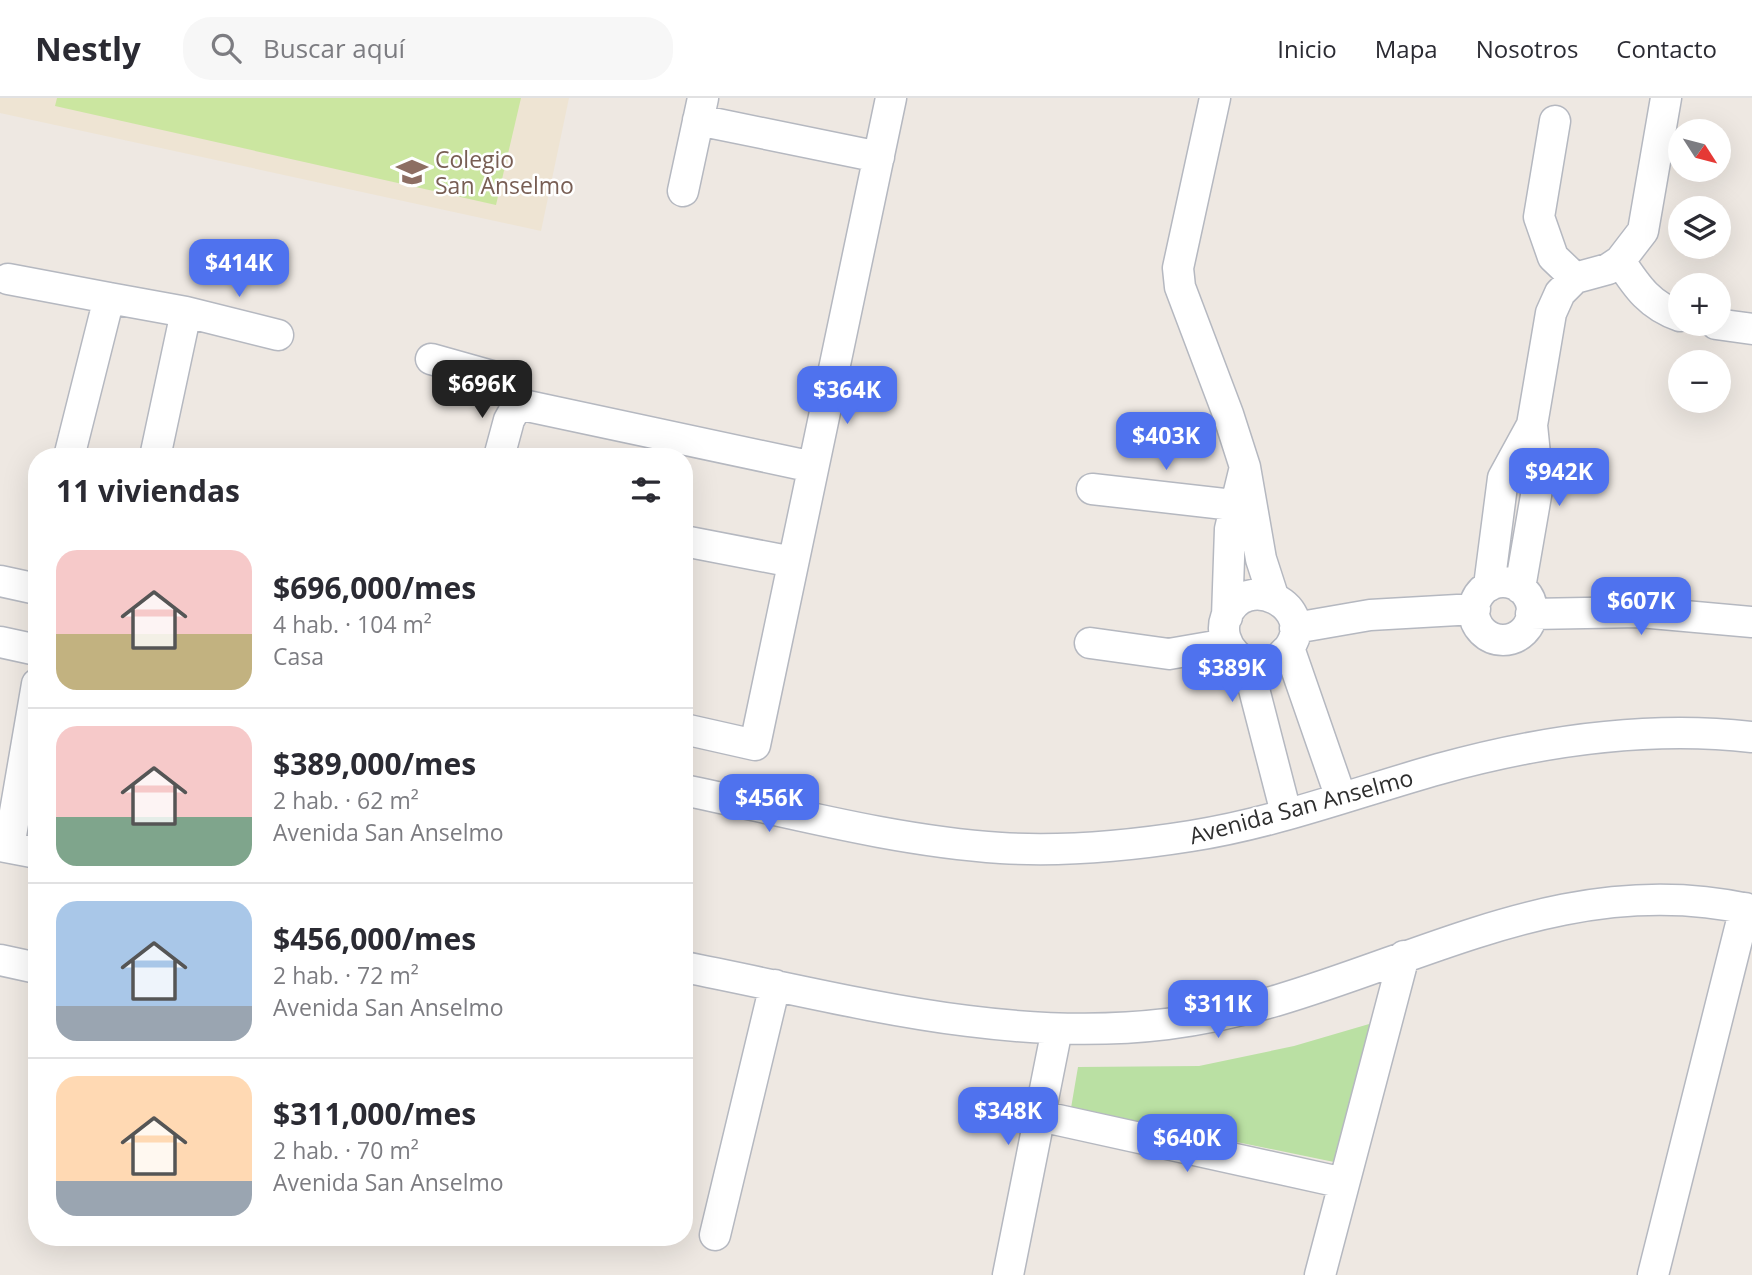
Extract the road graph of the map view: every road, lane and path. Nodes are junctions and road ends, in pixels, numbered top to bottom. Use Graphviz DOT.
graph roads {
  1 [pos="891,98"];
  2 [pos="1215,98"];
  3 [pos="1666,98"];
  4 [pos="701,109"];
  5 [pos="1555,121"];
  6 [pos="879,157"];
  7 [pos="683,191"];
  8 [pos="1620,261"];
  9 [pos="1575,278"];
  10 [pos="8,279"];
  11 [pos="109,298"];
  12 [pos="187,312"];
  13 [pos="1668,312"];
  14 [pos="1731,326"];
  15 [pos="1752,329"];
  16 [pos="278,335"];
  17 [pos="431,359"];
  18 [pos="519,404"];
  19 [pos="1532,425"];
  20 [pos="71,448"];
  21 [pos="157,448"];
  22 [pos="501,448"];
  23 [pos="813,467"];
  24 [pos="1245,467"];
  25 [pos="1092,489"];
  26 [pos="1233,505"];
  27 [pos="693,543"];
  28 [pos="793,562"];
  29 [pos="0,582"];
  30 [pos="28,587"];
  31 [pos="1520,587"];
  32 [pos="1273,596"];
  33 [pos="1482,597"];
  34 [pos="1531,614"];
  35 [pos="1752,622"];
  36 [pos="1292,638"];
  37 [pos="1234,641"];
  38 [pos="0,642"];
  39 [pos="1090,643"];
  40 [pos="28,648"];
  41 [pos="693,731"];
  42 [pos="1752,737"];
  43 [pos="28,752"];
  44 [pos="693,792"];
  45 [pos="1341,798"];
  46 [pos="1286,813"];
  47 [pos="15,849"];
  48 [pos="1749,909"];
  49 [pos="1404,956"];
  50 [pos="0,960"];
  51 [pos="28,966"];
  52 [pos="693,969"];
  53 [pos="775,985"];
  54 [pos="1057,1029"];
  55 [pos="1040,1116"];
  56 [pos="1344,1183"];
  57 [pos="715,1235"];
  58 [pos="1008,1275"];
  59 [pos="1320,1275"];
  60 [pos="1653,1275"];
  1 -- 6 [label="street"];
  2 -- 24 [label="street"];
  3 -- 8 [label="street"];
  4 -- 6 [label="street"];
  4 -- 7 [label="street"];
  5 -- 9 [label="street"];
  6 -- 23 [label="street"];
  8 -- 9 [label="street"];
  8 -- 13 [label="street"];
  9 -- 19 [label="street"];
  10 -- 11 [label="street"];
  11 -- 12 [label="street"];
  11 -- 20 [label="street"];
  12 -- 16 [label="street"];
  12 -- 21 [label="street"];
  14 -- 15 [label="street"];
  17 -- 18 [label="street"];
  18 -- 22 [label="street"];
  18 -- 23 [label="street"];
  19 -- 31 [label="street"];
  19 -- 33 [label="street"];
  23 -- 28 [label="street"];
  24 -- 26 [label="street"];
  24 -- 32 [label="street"];
  25 -- 26 [label="street"];
  26 -- 37 [label="street"];
  27 -- 28 [label="street"];
  28 -- 41 [label="street"];
  29 -- 30 [label="street"];
  31 -- 33 [label="street"];
  31 -- 34 [label="street"];
  32 -- 36 [label="street"];
  32 -- 37 [label="street"];
  33 -- 34 [label="street"];
  33 -- 36 [label="street"];
  34 -- 35 [label="street"];
  36 -- 37 [label="street"];
  36 -- 45 [label="street"];
  37 -- 39 [label="street"];
  37 -- 46 [label="street"];
  38 -- 40 [label="street"];
  42 -- 45 [label="street, Avenida San Anselmo"];
  43 -- 47 [label="street"];
  44 -- 46 [label="street, Avenida San Anselmo"];
  45 -- 46 [label="street, Avenida San Anselmo"];
  48 -- 49 [label="street"];
  48 -- 60 [label="street"];
  49 -- 54 [label="street"];
  49 -- 56 [label="street"];
  50 -- 51 [label="street"];
  52 -- 53 [label="street"];
  53 -- 54 [label="street"];
  53 -- 57 [label="street"];
  54 -- 55 [label="street"];
  55 -- 56 [label="street"];
  55 -- 58 [label="street"];
  56 -- 59 [label="street"];
}
